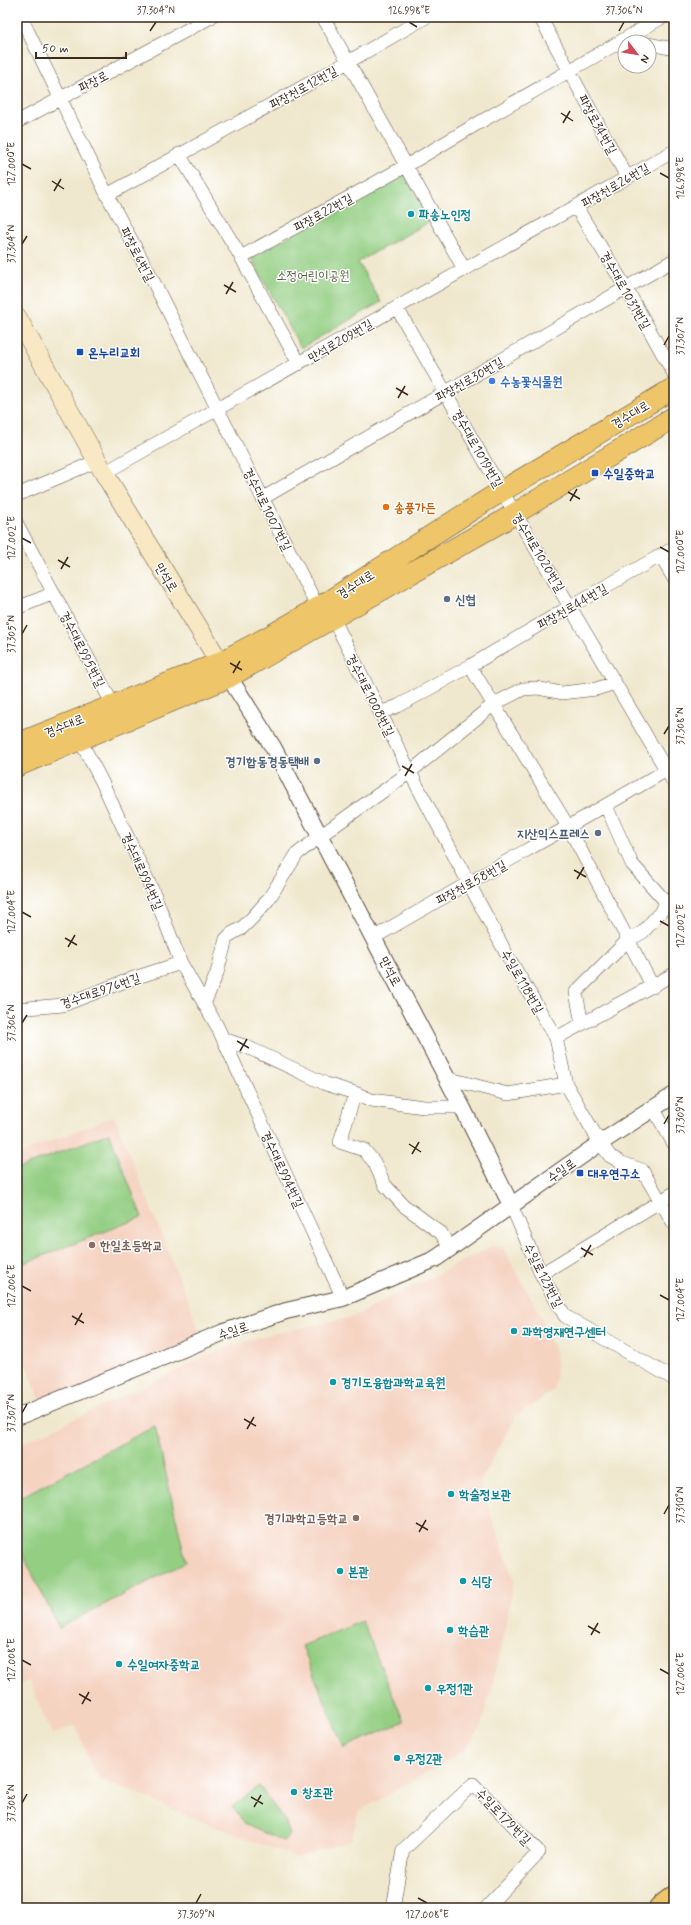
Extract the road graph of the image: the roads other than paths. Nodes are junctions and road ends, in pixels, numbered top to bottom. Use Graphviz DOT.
graph roads {
  1 [pos="21,17"];
  2 [pos="211,17"];
  3 [pos="323,17"];
  4 [pos="426,17"];
  5 [pos="663,17"];
  6 [pos="545,19"];
  7 [pos="633,34"];
  8 [pos="617,43"];
  9 [pos="657,46"];
  10 [pos="674,49"];
  11 [pos="348,62"];
  12 [pos="569,71"];
  13 [pos="61,98"];
  14 [pos="17,122"];
  15 [pos="674,151"];
  16 [pos="179,154"];
  17 [pos="406,166"];
  18 [pos="627,178"];
  19 [pos="107,195"];
  20 [pos="576,207"];
  21 [pos="241,257"];
  22 [pos="674,260"];
  23 [pos="464,269"];
  24 [pos="626,288"];
  25 [pos="397,308"];
  26 [pos="17,317"];
  27 [pos="299,364"];
  28 [pos="674,374"];
  29 [pos="674,388"];
  30 [pos="446,392"];
  31 [pos="217,410"];
  32 [pos="674,417"];
  33 [pos="101,467"];
  34 [pos="17,495"];
  35 [pos="263,498"];
  36 [pos="509,503"];
  37 [pos="17,524"];
  38 [pos="674,548"];
  39 [pos="660,555"];
  40 [pos="674,578"];
  41 [pos="54,593"];
  42 [pos="571,606"];
  43 [pos="17,608"];
  44 [pos="319,613"];
  45 [pos="470,666"];
  46 [pos="224,670"];
  47 [pos="615,683"];
  48 [pos="158,697"];
  49 [pos="494,704"];
  50 [pos="113,706"];
  51 [pos="380,713"];
  52 [pos="80,740"];
  53 [pos="17,744"];
  54 [pos="17,766"];
  55 [pos="670,768"];
  56 [pos="410,772"];
  57 [pos="674,783"];
  58 [pos="606,806"];
  59 [pos="569,828"];
  60 [pos="320,836"];
  61 [pos="469,882"];
  62 [pos="670,900"];
  63 [pos="373,938"];
  64 [pos="627,941"];
  65 [pos="181,963"];
  66 [pos="674,974"];
  67 [pos="653,986"];
  68 [pos="205,1002"];
  69 [pos="17,1009"];
  70 [pos="582,1024"];
  71 [pos="556,1038"];
  72 [pos="223,1039"];
  73 [pos="446,1078"];
  74 [pos="566,1084"];
  75 [pos="355,1093"];
  76 [pos="674,1095"];
  77 [pos="462,1107"];
  78 [pos="653,1108"];
  79 [pos="600,1143"];
  80 [pos="674,1144"];
  81 [pos="674,1193"];
  82 [pos="660,1201"];
  83 [pos="511,1205"];
  84 [pos="674,1224"];
  85 [pos="450,1248"];
  86 [pos="542,1274"];
  87 [pos="342,1298"];
  88 [pos="674,1379"];
  89 [pos="17,1417"];
  90 [pos="674,1896"];
  91 [pos="393,1908"];
  92 [pos="486,1908"];
  93 [pos="660,1908"];
  1 -- 13 [label="street, 파장로6번길"];
  2 -- 13 [label="street, 파장로"];
  3 -- 11 [label="street"];
  4 -- 11 [label="street, 파장천로12번길"];
  5 -- 7 [label="street"];
  6 -- 12 [label="street, 파장로34번길"];
  8 -- 12 [label="street"];
  9 -- 10 [label="street"];
  11 -- 16 [label="street, 파장천로12번길"];
  11 -- 17 [label="street"];
  12 -- 17 [label="street, 파장로22번길"];
  12 -- 18 [label="street, 파장로34번길"];
  13 -- 14 [label="street, 파장로"];
  13 -- 19 [label="street, 파장로6번길"];
  15 -- 18 [label="street, 파장천로26번길"];
  16 -- 19 [label="street, 파장천로12번길"];
  16 -- 21 [label="street"];
  17 -- 21 [label="street, 파장로22번길"];
  17 -- 23 [label="street"];
  18 -- 20 [label="street, 파장천로26번길"];
  19 -- 31 [label="street, 파장로6번길"];
  20 -- 23 [label="street, 만석로209번길"];
  20 -- 24 [label="street, 경수대로1031번길"];
  21 -- 27 [label="street"];
  22 -- 24 [label="street, 파장천로30번길"];
  23 -- 25 [label="street, 만석로209번길"];
  24 -- 28 [label="street, 경수대로1031번길"];
  24 -- 30 [label="street, 파장천로30번길"];
  25 -- 27 [label="street, 만석로209번길"];
  25 -- 30 [label="street, 경수대로1019번길"];
  26 -- 33 [label="main road, 만석로"];
  27 -- 31 [label="street, 만석로209번길"];
  29 -- 36 [label="main road, 경수대로"];
  30 -- 35 [label="street, 파장천로30번길"];
  30 -- 36 [label="street, 경수대로1019번길"];
  31 -- 33 [label="street, 만석로209번길"];
  31 -- 35 [label="street, 경수대로1007번길"];
  32 -- 36 [label="main road, 경수대로"];
  33 -- 34 [label="street, 만석로209번길"];
  33 -- 46 [label="main road, 만석로"];
  35 -- 44 [label="street, 경수대로1007번길"];
  36 -- 42 [label="street, 경수대로1020번길"];
  36 -- 44 [label="main road, 경수대로"];
  37 -- 41 [label="street, 경수대로995번길"];
  38 -- 39 [label="street, 파장천로44번길"];
  39 -- 40 [label="street"];
  39 -- 42 [label="street, 파장천로44번길"];
  41 -- 43 [label="street"];
  41 -- 50 [label="street, 경수대로995번길"];
  42 -- 45 [label="street, 파장천로44번길"];
  42 -- 47 [label="street, 경수대로1020번길"];
  44 -- 46 [label="main road, 경수대로"];
  44 -- 46 [label="main road, 경수대로"];
  44 -- 51 [label="street, 경수대로1008번길"];
  45 -- 49 [label="street"];
  45 -- 51 [label="street, 파장천로44번길"];
  46 -- 48 [label="main road, 경수대로"];
  46 -- 60 [label="street, 만석로"];
  47 -- 49 [label="street"];
  47 -- 55 [label="street, 경수대로1020번길"];
  48 -- 50 [label="main road, 경수대로"];
  48 -- 52 [label="main road, 경수대로"];
  49 -- 56 [label="street"];
  49 -- 59 [label="street"];
  50 -- 53 [label="main road, 경수대로"];
  51 -- 56 [label="street, 경수대로1008번길"];
  52 -- 54 [label="main road, 경수대로"];
  52 -- 65 [label="street, 경수대로994번길"];
  55 -- 57 [label="street, 경수대로1020번길"];
  55 -- 58 [label="street, 파장천로58번길"];
  56 -- 60 [label="street"];
  56 -- 61 [label="street, 경수대로1008번길"];
  58 -- 59 [label="street, 파장천로58번길"];
  58 -- 62 [label="street"];
  59 -- 61 [label="street, 파장천로58번길"];
  59 -- 64 [label="street"];
  60 -- 63 [label="street, 만석로"];
  60 -- 68 [label="street"];
  61 -- 63 [label="street, 파장천로58번길"];
  61 -- 71 [label="street, 수일로118번길"];
  62 -- 64 [label="street"];
  63 -- 73 [label="street, 만석로"];
  64 -- 67 [label="street"];
  64 -- 70 [label="street"];
  65 -- 68 [label="street, 경수대로994번길"];
  65 -- 69 [label="street, 경수대로976번길"];
  66 -- 67 [label="street"];
  67 -- 70 [label="street"];
  68 -- 72 [label="street, 경수대로994번길"];
  70 -- 71 [label="street"];
  71 -- 74 [label="street, 수일로118번길"];
  72 -- 75 [label="street"];
  72 -- 87 [label="street, 경수대로994번길"];
  73 -- 74 [label="street"];
  73 -- 77 [label="street, 만석로"];
  74 -- 79 [label="street, 수일로118번길"];
  75 -- 77 [label="street"];
  75 -- 85 [label="street"];
  76 -- 78 [label="street, 수일로"];
  77 -- 83 [label="street, 만석로"];
  78 -- 79 [label="street, 수일로"];
  78 -- 80 [label="street"];
  79 -- 82 [label="street, 수일로118번길"];
  79 -- 83 [label="street, 수일로"];
  81 -- 82 [label="street"];
  82 -- 84 [label="street, 수일로118번길"];
  82 -- 86 [label="street"];
  83 -- 85 [label="street, 수일로"];
  83 -- 86 [label="street, 수일로123번길"];
  85 -- 87 [label="street, 수일로"];
  86 -- 88 [label="street, 수일로123번길"];
  87 -- 89 [label="street, 수일로"];
  90 -- 93 [label="highway"];
  91 -- 92 [label="street, 수일로179번길"];
}
